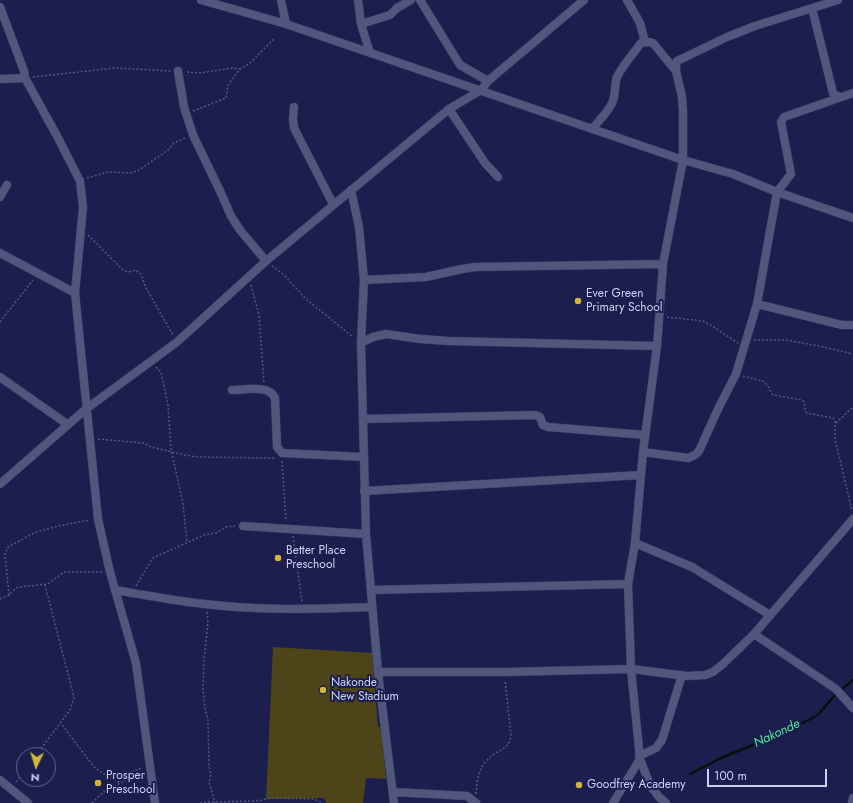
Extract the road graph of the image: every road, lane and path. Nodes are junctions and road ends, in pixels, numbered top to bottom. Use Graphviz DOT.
graph roads {
  1 [pos="201,0"];
  2 [pos="281,0"];
  3 [pos="358,0"];
  4 [pos="411,0"];
  5 [pos="420,0"];
  6 [pos="584,0"];
  7 [pos="627,0"];
  8 [pos="838,0"];
  9 [pos="0,7"];
  10 [pos="812,8"];
  11 [pos="286,24"];
  12 [pos="361,24"];
  13 [pos="274,38"];
  14 [pos="645,42"];
  15 [pos="370,53"];
  16 [pos="240,69"];
  17 [pos="178,71"];
  18 [pos="676,71"];
  19 [pos="0,78"];
  20 [pos="25,78"];
  21 [pos="488,81"];
  22 [pos="480,90"];
  23 [pos="853,93"];
  24 [pos="841,97"];
  25 [pos="294,107"];
  26 [pos="449,109"];
  27 [pos="186,113"];
  28 [pos="592,129"];
  29 [pos="193,135"];
  30 [pos="683,160"];
  31 [pos="498,178"];
  32 [pos="80,181"];
  33 [pos="7,185"];
  34 [pos="351,190"];
  35 [pos="777,192"];
  36 [pos="0,198"];
  37 [pos="333,204"];
  38 [pos="853,218"];
  39 [pos="81,228"];
  40 [pos="0,253"];
  41 [pos="266,261"];
  42 [pos="663,264"];
  43 [pos="38,274"];
  44 [pos="249,277"];
  45 [pos="364,280"];
  46 [pos="76,293"];
  47 [pos="757,304"];
  48 [pos="659,316"];
  49 [pos="0,322"];
  50 [pos="853,325"];
  51 [pos="177,342"];
  52 [pos="361,344"];
  53 [pos="746,344"];
  54 [pos="657,346"];
  55 [pos="853,354"];
  56 [pos="161,372"];
  57 [pos="736,374"];
  58 [pos="0,377"];
  59 [pos="264,389"];
  60 [pos="232,390"];
  61 [pos="853,407"];
  62 [pos="86,409"];
  63 [pos="363,419"];
  64 [pos="836,423"];
  65 [pos="68,424"];
  66 [pos="645,435"];
  67 [pos="90,439"];
  68 [pos="171,451"];
  69 [pos="643,452"];
  70 [pos="363,457"];
  71 [pos="641,475"];
  72 [pos="0,484"];
  73 [pos="364,491"];
  74 [pos="853,518"];
  75 [pos="98,519"];
  76 [pos="243,526"];
  77 [pos="290,529"];
  78 [pos="366,534"];
  79 [pos="187,542"];
  80 [pos="635,543"];
  81 [pos="110,572"];
  82 [pos="628,584"];
  83 [pos="45,585"];
  84 [pos="115,590"];
  85 [pos="371,590"];
  86 [pos="131,593"];
  87 [pos="9,595"];
  88 [pos="0,599"];
  89 [pos="205,604"];
  90 [pos="371,607"];
  91 [pos="303,610"];
  92 [pos="770,615"];
  93 [pos="754,634"];
  94 [pos="631,669"];
  95 [pos="378,672"];
  96 [pos="505,672"];
  97 [pos="682,675"];
  98 [pos="853,708"];
  99 [pos="60,722"];
  100 [pos="42,747"];
  101 [pos="639,757"];
  102 [pos="150,766"];
  103 [pos="0,780"];
  104 [pos="16,781"];
  105 [pos="121,783"];
  106 [pos="10,789"];
  107 [pos="393,792"];
  108 [pos="853,798"];
  109 [pos="215,802"];
  110 [pos="476,802"];
  111 [pos="28,803"];
  112 [pos="92,803"];
  113 [pos="155,803"];
  114 [pos="200,803"];
  115 [pos="323,803"];
  116 [pos="394,803"];
  117 [pos="613,803"];
  118 [pos="666,803"];
  119 [pos="852,803"];
  1 -- 11 [label="street"];
  2 -- 11 [label="street"];
  3 -- 12 [label="street"];
  4 -- 12 [label="street"];
  5 -- 21 [label="street"];
  6 -- 21 [label="street"];
  7 -- 14 [label="street"];
  8 -- 10 [label="street"];
  9 -- 20 [label="street"];
  10 -- 18 [label="street"];
  10 -- 24 [label="street"];
  11 -- 15 [label="street"];
  12 -- 15 [label="street"];
  13 -- 16 [label="path"];
  14 -- 18 [label="street"];
  14 -- 28 [label="street"];
  15 -- 22 [label="street"];
  16 -- 17 [label="path"];
  16 -- 27 [label="path"];
  17 -- 20 [label="path"];
  17 -- 27 [label="street"];
  18 -- 30 [label="street"];
  19 -- 20 [label="street"];
  20 -- 32 [label="street"];
  21 -- 22 [label="street"];
  22 -- 26 [label="street"];
  22 -- 28 [label="street"];
  23 -- 24 [label="street"];
  24 -- 35 [label="street"];
  25 -- 37 [label="street"];
  26 -- 31 [label="street"];
  26 -- 34 [label="street"];
  27 -- 29 [label="street"];
  28 -- 30 [label="street"];
  29 -- 32 [label="path"];
  29 -- 41 [label="street"];
  30 -- 35 [label="street"];
  30 -- 42 [label="street"];
  32 -- 39 [label="street"];
  33 -- 36 [label="street"];
  34 -- 37 [label="street"];
  34 -- 45 [label="street"];
  35 -- 38 [label="street"];
  35 -- 47 [label="street"];
  37 -- 41 [label="street"];
  39 -- 46 [label="street"];
  39 -- 51 [label="path"];
  40 -- 43 [label="street"];
  41 -- 44 [label="street"];
  41 -- 52 [label="path"];
  42 -- 45 [label="street"];
  42 -- 48 [label="street"];
  43 -- 46 [label="street"];
  43 -- 49 [label="path"];
  44 -- 51 [label="street"];
  44 -- 59 [label="path"];
  45 -- 52 [label="street"];
  46 -- 62 [label="street"];
  47 -- 50 [label="street"];
  47 -- 53 [label="street"];
  48 -- 53 [label="path"];
  48 -- 54 [label="street"];
  51 -- 62 [label="street"];
  52 -- 54 [label="street"];
  52 -- 63 [label="street"];
  53 -- 55 [label="path"];
  53 -- 57 [label="street"];
  54 -- 66 [label="street"];
  56 -- 68 [label="path"];
  57 -- 64 [label="path"];
  57 -- 69 [label="street"];
  58 -- 65 [label="street"];
  59 -- 60 [label="street"];
  59 -- 70 [label="street"];
  61 -- 64 [label="path"];
  62 -- 65 [label="street"];
  62 -- 67 [label="street"];
  63 -- 66 [label="street"];
  63 -- 70 [label="street"];
  64 -- 74 [label="path"];
  65 -- 72 [label="street"];
  66 -- 69 [label="street"];
  67 -- 68 [label="path"];
  67 -- 75 [label="street"];
  68 -- 77 [label="path"];
  68 -- 79 [label="path"];
  69 -- 71 [label="street"];
  70 -- 73 [label="street"];
  71 -- 73 [label="street"];
  71 -- 80 [label="street"];
  73 -- 78 [label="street"];
  74 -- 92 [label="street"];
  75 -- 81 [label="street"];
  75 -- 87 [label="path"];
  76 -- 77 [label="street"];
  76 -- 79 [label="path"];
  77 -- 78 [label="street"];
  77 -- 91 [label="path"];
  78 -- 85 [label="street"];
  79 -- 86 [label="path"];
  80 -- 82 [label="street"];
  80 -- 92 [label="street"];
  81 -- 83 [label="path"];
  81 -- 84 [label="street"];
  82 -- 85 [label="street"];
  82 -- 94 [label="street"];
  83 -- 87 [label="path"];
  83 -- 99 [label="path"];
  84 -- 86 [label="street"];
  84 -- 102 [label="street"];
  85 -- 90 [label="street"];
  86 -- 89 [label="street"];
  87 -- 88 [label="path"];
  89 -- 91 [label="street"];
  89 -- 109 [label="path"];
  90 -- 91 [label="street"];
  90 -- 95 [label="street"];
  92 -- 93 [label="street"];
  93 -- 97 [label="street"];
  93 -- 98 [label="street"];
  94 -- 96 [label="street"];
  94 -- 97 [label="street"];
  94 -- 101 [label="street"];
  95 -- 96 [label="street"];
  95 -- 107 [label="street"];
  96 -- 110 [label="path"];
  97 -- 101 [label="street"];
  99 -- 100 [label="path"];
  99 -- 105 [label="path"];
  101 -- 117 [label="street"];
  101 -- 118 [label="street"];
  102 -- 105 [label="path"];
  102 -- 113 [label="street"];
  103 -- 106 [label="street"];
  104 -- 106 [label="path"];
  105 -- 112 [label="path"];
  106 -- 111 [label="street"];
  107 -- 110 [label="street"];
  107 -- 116 [label="street"];
  108 -- 119 [label="street"];
  109 -- 114 [label="path"];
  109 -- 115 [label="path"];
}
